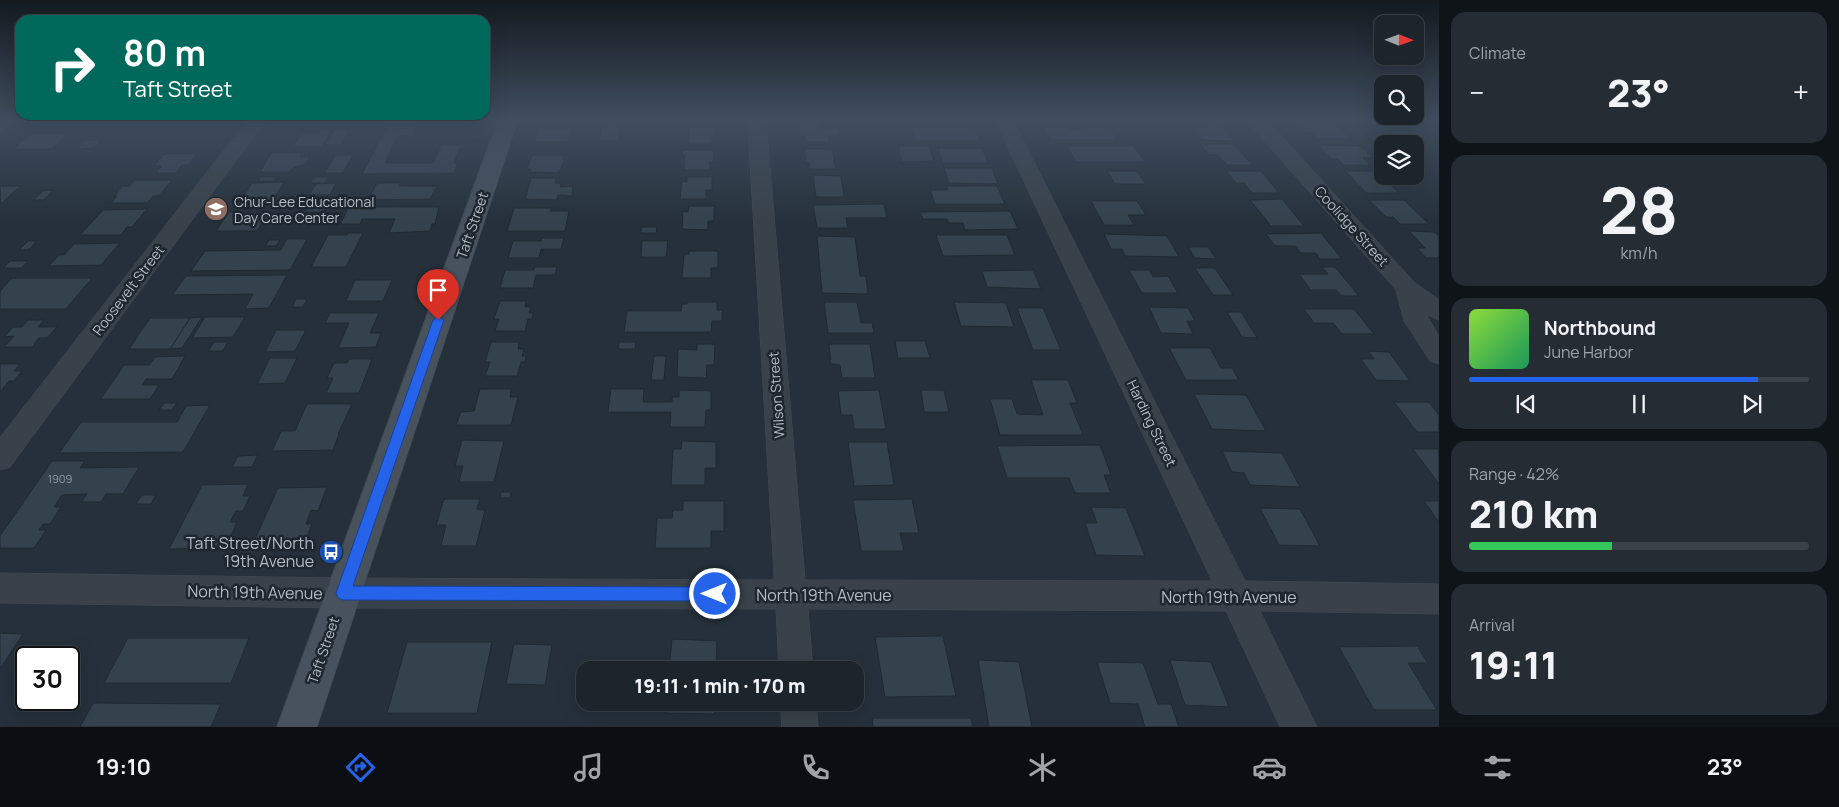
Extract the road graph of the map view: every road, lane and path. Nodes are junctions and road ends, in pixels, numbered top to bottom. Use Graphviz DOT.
graph roads {
  1 [pos="231,154"];
  2 [pos="496,154"];
  3 [pos="759,154"];
  4 [pos="1021,154"];
  5 [pos="1288,154"];
  6 [pos="1407,288"];
  7 [pos="1439,312"];
  8 [pos="1439,355"];
  9 [pos="0,459"];
  10 [pos="0,588"];
  11 [pos="343,593"];
  12 [pos="790,594"];
  13 [pos="1236,596"];
  14 [pos="1439,599"];
  15 [pos="795,661"];
  16 [pos="799,711"];
  17 [pos="297,727"];
  18 [pos="800,727"];
  19 [pos="1299,727"];
  1 -- 9 [label="street, Roosevelt Street"];
  2 -- 11 [label="street, Taft Street"];
  3 -- 12 [label="street, Wilson Street"];
  4 -- 13 [label="street, Harding Street"];
  5 -- 6 [label="street, Coolidge Street"];
  6 -- 7 [label="street, Coolidge Street"];
  6 -- 8 [label="street, Coolidge Street"];
  10 -- 11 [label="street, North 19th Avenue"];
  11 -- 12 [label="street, North 19th Avenue"];
  11 -- 17 [label="street, Taft Street"];
  12 -- 13 [label="street, North 19th Avenue"];
  12 -- 15 [label="street, Wilson Street"];
  13 -- 14 [label="street, North 19th Avenue"];
  13 -- 19 [label="street, Harding Street"];
  16 -- 18 [label="street"];
}
